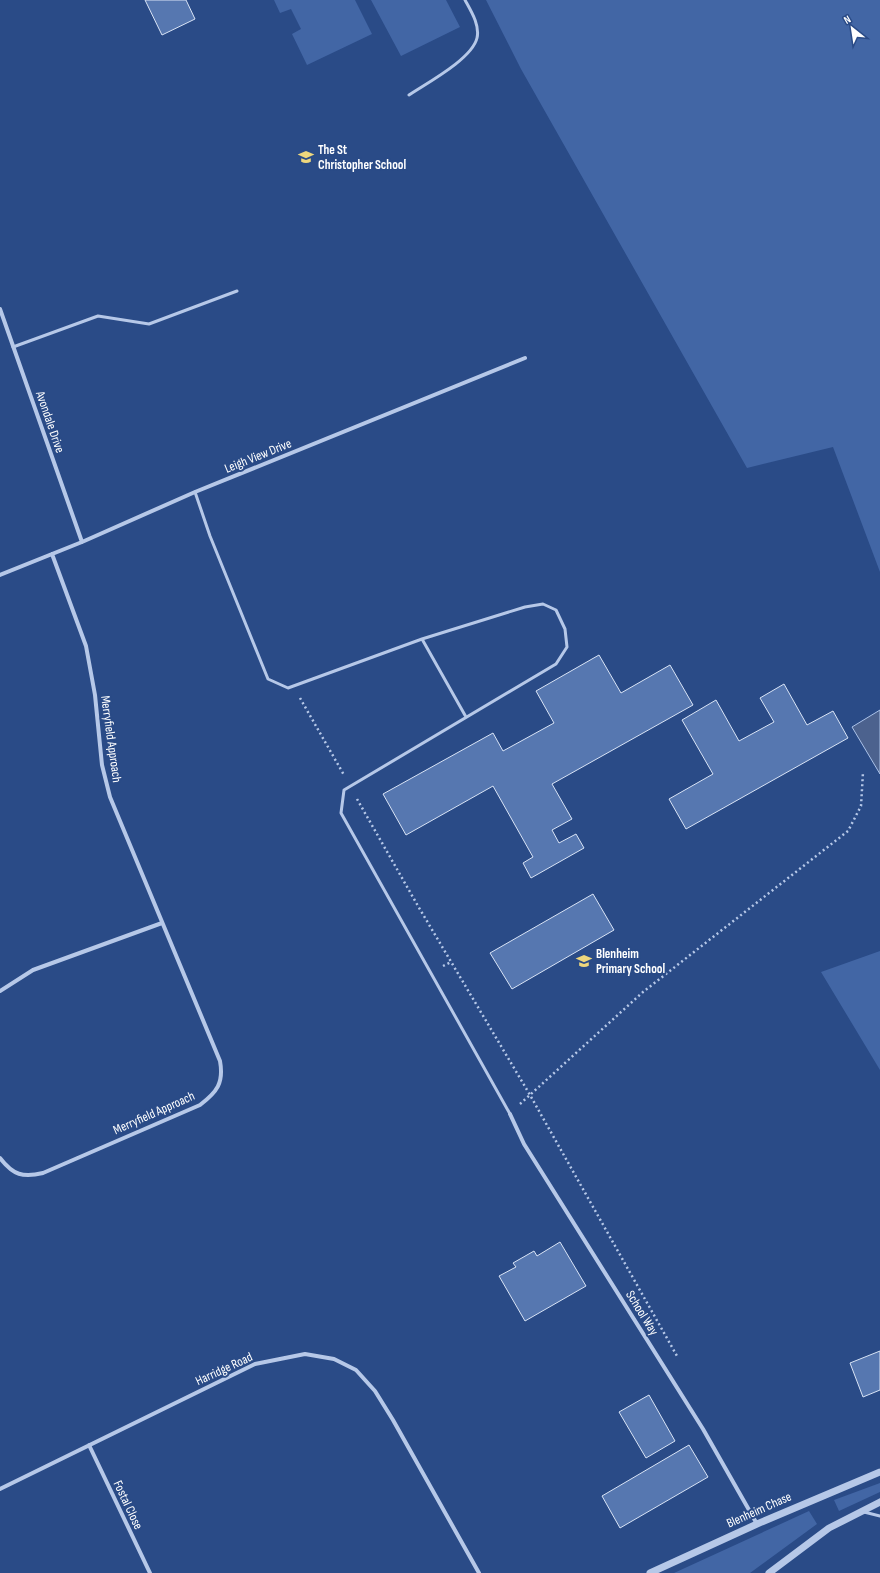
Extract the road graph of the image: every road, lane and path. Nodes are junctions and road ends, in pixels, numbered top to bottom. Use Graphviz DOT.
graph roads {
  1 [pos="466,0"];
  2 [pos="409,95"];
  3 [pos="237,291"];
  4 [pos="0,309"];
  5 [pos="13,347"];
  6 [pos="525,358"];
  7 [pos="194,492"];
  8 [pos="82,542"];
  9 [pos="52,554"];
  10 [pos="0,575"];
  11 [pos="422,639"];
  12 [pos="293,686"];
  13 [pos="466,717"];
  14 [pos="863,772"];
  15 [pos="350,786"];
  16 [pos="162,923"];
  17 [pos="0,991"];
  18 [pos="530,1095"];
  19 [pos="510,1114"];
  20 [pos="0,1158"];
  21 [pos="679,1360"];
  22 [pos="89,1445"];
  23 [pos="880,1472"];
  24 [pos="0,1489"];
  25 [pos="880,1502"];
  26 [pos="860,1512"];
  27 [pos="880,1516"];
  28 [pos="757,1524"];
  29 [pos="150,1573"];
  30 [pos="479,1573"];
  31 [pos="650,1573"];
  32 [pos="769,1573"];
  1 -- 2 [label="lane"];
  3 -- 5 [label="lane"];
  4 -- 5 [label="street, Avondale Drive"];
  5 -- 8 [label="street, Avondale Drive"];
  6 -- 7 [label="street, Leigh View Drive"];
  7 -- 8 [label="street, Leigh View Drive"];
  7 -- 12 [label="lane"];
  8 -- 9 [label="street, Leigh View Drive"];
  9 -- 10 [label="street, Leigh View Drive"];
  9 -- 16 [label="street, Merryfield Approach"];
  11 -- 12 [label="lane"];
  11 -- 13 [label="lane"];
  11 -- 13 [label="lane"];
  12 -- 15 [label="path"];
  13 -- 15 [label="lane"];
  14 -- 18 [label="path"];
  15 -- 18 [label="path"];
  15 -- 19 [label="lane"];
  16 -- 17 [label="street"];
  16 -- 20 [label="street, Merryfield Approach"];
  18 -- 19 [label="path"];
  18 -- 21 [label="path"];
  19 -- 28 [label="street, School Way"];
  22 -- 24 [label="street, Harridge Road"];
  22 -- 29 [label="street, Fostal Close"];
  22 -- 30 [label="street, Harridge Road"];
  23 -- 28 [label="street, Blenheim Chase"];
  25 -- 26 [label="street"];
  26 -- 27 [label="lane"];
  26 -- 32 [label="street"];
  28 -- 31 [label="street, Blenheim Chase"];
}
